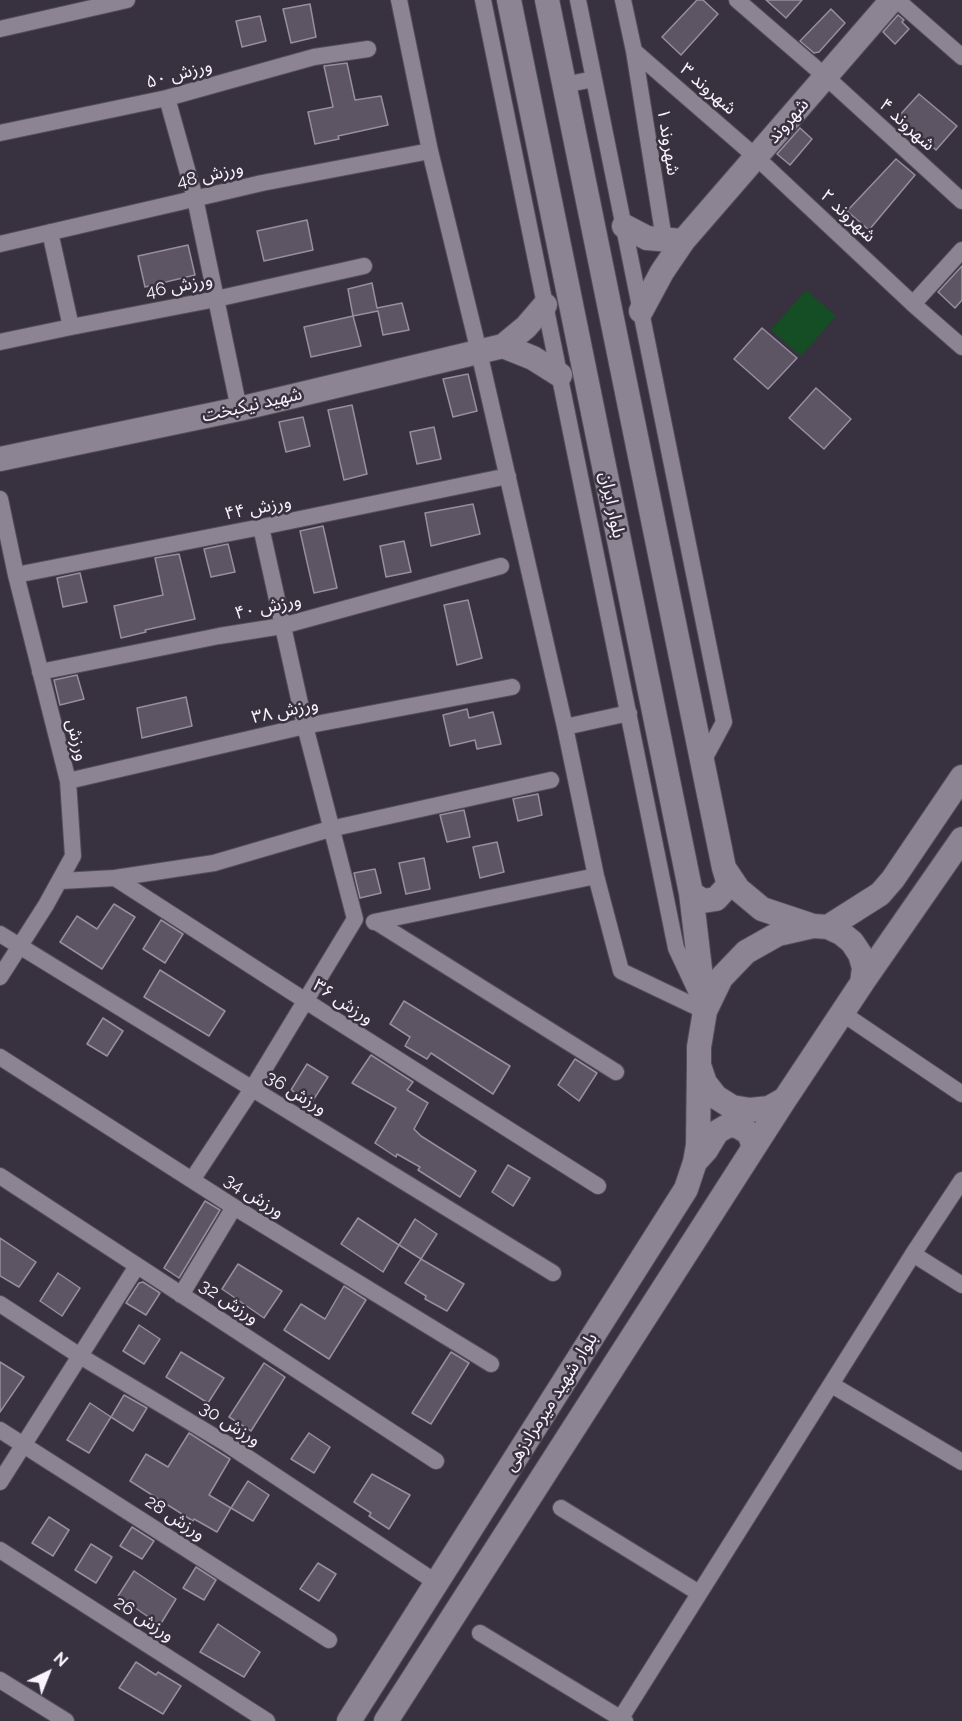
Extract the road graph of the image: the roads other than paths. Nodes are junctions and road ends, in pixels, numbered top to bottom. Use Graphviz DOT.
graph roads {
  1 [pos="127,0"];
  2 [pos="399,0"];
  3 [pos="483,0"];
  4 [pos="509,0"];
  5 [pos="547,0"];
  6 [pos="578,0"];
  7 [pos="623,0"];
  8 [pos="736,0"];
  9 [pos="892,0"];
  10 [pos="897,0"];
  11 [pos="0,29"];
  12 [pos="368,49"];
  13 [pos="634,51"];
  14 [pos="962,57"];
  15 [pos="826,77"];
  16 [pos="594,79"];
  17 [pos="564,85"];
  18 [pos="167,98"];
  19 [pos="0,133"];
  20 [pos="430,151"];
  21 [pos="756,157"];
  22 [pos="195,198"];
  23 [pos="962,201"];
  24 [pos="624,226"];
  25 [pos="50,232"];
  26 [pos="674,240"];
  27 [pos="0,244"];
  28 [pos="962,250"];
  29 [pos="364,266"];
  30 [pos="216,299"];
  31 [pos="913,304"];
  32 [pos="545,305"];
  33 [pos="641,311"];
  34 [pos="71,327"];
  35 [pos="0,342"];
  36 [pos="503,346"];
  37 [pos="962,347"];
  38 [pos="479,352"];
  39 [pos="560,375"];
  40 [pos="239,409"];
  41 [pos="0,459"];
  42 [pos="508,476"];
  43 [pos="0,499"];
  44 [pos="261,527"];
  45 [pos="501,566"];
  46 [pos="16,575"];
  47 [pos="282,626"];
  48 [pos="40,672"];
  49 [pos="512,687"];
  50 [pos="628,713"];
  51 [pos="305,726"];
  52 [pos="565,728"];
  53 [pos="702,763"];
  54 [pos="962,777"];
  55 [pos="551,780"];
  56 [pos="68,781"];
  57 [pos="330,829"];
  58 [pos="962,839"];
  59 [pos="724,868"];
  60 [pos="596,876"];
  61 [pos="115,878"];
  62 [pos="61,881"];
  63 [pos="691,894"];
  64 [pos="355,919"];
  65 [pos="378,923"];
  66 [pos="821,927"];
  67 [pos="0,934"];
  68 [pos="19,946"];
  69 [pos="0,977"];
  70 [pos="862,983"];
  71 [pos="304,1000"];
  72 [pos="705,1011"];
  73 [pos="842,1013"];
  74 [pos="0,1057"];
  75 [pos="699,1065"];
  76 [pos="616,1072"];
  77 [pos="252,1089"];
  78 [pos="962,1094"];
  79 [pos="785,1099"];
  80 [pos="753,1147"];
  81 [pos="695,1162"];
  82 [pos="0,1176"];
  83 [pos="192,1180"];
  84 [pos="962,1180"];
  85 [pos="598,1186"];
  86 [pos="234,1207"];
  87 [pos="913,1254"];
  88 [pos="137,1266"];
  89 [pos="553,1273"];
  90 [pos="962,1285"];
  91 [pos="181,1294"];
  92 [pos="0,1304"];
  93 [pos="80,1356"];
  94 [pos="491,1364"];
  95 [pos="832,1384"];
  96 [pos="0,1430"];
  97 [pos="24,1445"];
  98 [pos="436,1461"];
  99 [pos="962,1462"];
  100 [pos="0,1482"];
  101 [pos="561,1508"];
  102 [pos="0,1550"];
  103 [pos="437,1583"];
  104 [pos="699,1593"];
  105 [pos="480,1633"];
  106 [pos="329,1640"];
  107 [pos="394,1650"];
  108 [pos="420,1668"];
  109 [pos="0,1680"];
  110 [pos="369,1689"];
  111 [pos="392,1713"];
  112 [pos="621,1720"];
  113 [pos="66,1721"];
  114 [pos="267,1721"];
  115 [pos="349,1721"];
  1 -- 11 [label="street"];
  2 -- 20 [label="street"];
  3 -- 32 [label="street"];
  4 -- 63 [label="street, بلوار ایران"];
  5 -- 17 [label="street, بلوار ایران"];
  6 -- 16 [label="street"];
  7 -- 13 [label="street, شهروند ۱"];
  8 -- 15 [label="street, شهروند ۴"];
  9 -- 15 [label="street, شهروند"];
  10 -- 14 [label="street"];
  12 -- 18 [label="street, ورزش ۵٠"];
  13 -- 21 [label="street, شهروند ۳"];
  13 -- 26 [label="street, شهروند ۱"];
  15 -- 21 [label="street, شهروند"];
  15 -- 23 [label="street, شهروند ۴"];
  16 -- 17 [label="street"];
  16 -- 24 [label="street"];
  17 -- 53 [label="street, بلوار ایران"];
  18 -- 19 [label="street, ورزش ۵٠"];
  18 -- 22 [label="street"];
  20 -- 22 [label="street, ورزش 48"];
  20 -- 38 [label="street"];
  21 -- 26 [label="street, شهروند"];
  21 -- 31 [label="street, شهروند ۲"];
  22 -- 25 [label="street, ورزش 48"];
  22 -- 30 [label="street"];
  24 -- 26 [label="street"];
  24 -- 33 [label="street"];
  25 -- 27 [label="street, ورزش 48"];
  25 -- 34 [label="street"];
  26 -- 33 [label="street, شهروند"];
  28 -- 31 [label="street"];
  29 -- 30 [label="street, ورزش 46"];
  30 -- 34 [label="street, ورزش 46"];
  30 -- 40 [label="street"];
  31 -- 37 [label="street, شهروند ۲"];
  32 -- 36 [label="street"];
  32 -- 39 [label="street"];
  33 -- 53 [label="street"];
  34 -- 35 [label="street, ورزش 46"];
  36 -- 38 [label="street, شهید نیکبخت"];
  36 -- 39 [label="street"];
  38 -- 40 [label="street, شهید نیکبخت"];
  38 -- 42 [label="street"];
  39 -- 50 [label="street"];
  40 -- 41 [label="street, شهید نیکبخت"];
  42 -- 44 [label="street, ورزش ۴۴"];
  42 -- 52 [label="street"];
  43 -- 46 [label="street, ورزش"];
  44 -- 46 [label="street, ورزش ۴۴"];
  44 -- 47 [label="street"];
  45 -- 47 [label="street, ورزش ۴۰"];
  46 -- 48 [label="street, ورزش"];
  47 -- 48 [label="street, ورزش ۴۰"];
  47 -- 51 [label="street"];
  48 -- 56 [label="street, ورزش"];
  49 -- 51 [label="street, ورزش ۳۸"];
  50 -- 52 [label="street"];
  50 -- 72 [label="street"];
  51 -- 56 [label="street, ورزش ۳۸"];
  51 -- 57 [label="street"];
  52 -- 60 [label="street"];
  53 -- 59 [label="street, بلوار ایران"];
  54 -- 66 [label="street"];
  55 -- 57 [label="street"];
  56 -- 62 [label="street, ورزش"];
  57 -- 61 [label="street"];
  57 -- 64 [label="street"];
  58 -- 70 [label="street"];
  59 -- 63 [label="street"];
  59 -- 66 [label="street, بلوار ایران"];
  60 -- 65 [label="street"];
  60 -- 72 [label="street"];
  61 -- 62 [label="street"];
  61 -- 71 [label="street, ورزش ۳۶"];
  62 -- 68 [label="street, ورزش"];
  63 -- 72 [label="street, بلوار ایران"];
  64 -- 65 [label="street"];
  64 -- 71 [label="street"];
  65 -- 76 [label="street"];
  66 -- 70 [label="street"];
  66 -- 72 [label="street"];
  67 -- 68 [label="street, ورزش 36"];
  68 -- 69 [label="street, ورزش"];
  68 -- 77 [label="street, ورزش 36"];
  70 -- 73 [label="street"];
  71 -- 77 [label="street"];
  71 -- 85 [label="street, ورزش ۳۶"];
  72 -- 75 [label="street"];
  73 -- 78 [label="street"];
  73 -- 79 [label="street"];
  74 -- 83 [label="street, ورزش 34"];
  75 -- 79 [label="street"];
  75 -- 81 [label="street, بلوار شهید میرمرادزهی"];
  77 -- 83 [label="street"];
  77 -- 89 [label="street, ورزش 36"];
  79 -- 80 [label="street, بلوار شهید میرمرادزهی"];
  80 -- 81 [label="street"];
  80 -- 108 [label="street, بلوار شهید میرمرادزهی"];
  81 -- 103 [label="street, بلوار شهید میرمرادزهی"];
  82 -- 88 [label="street, ورزش 32"];
  83 -- 86 [label="street, ورزش 34"];
  84 -- 87 [label="street"];
  86 -- 91 [label="street"];
  86 -- 94 [label="street, ورزش 34"];
  87 -- 90 [label="street"];
  87 -- 95 [label="street"];
  88 -- 91 [label="street, ورزش 32"];
  88 -- 93 [label="street"];
  91 -- 98 [label="street, ورزش 32"];
  92 -- 93 [label="street, ورزش 30"];
  93 -- 97 [label="street"];
  93 -- 103 [label="street, ورزش 30"];
  95 -- 99 [label="street"];
  95 -- 104 [label="street"];
  96 -- 97 [label="street, ورزش 28"];
  97 -- 100 [label="street"];
  97 -- 106 [label="street, ورزش 28"];
  101 -- 104 [label="street"];
  102 -- 114 [label="street, ورزش 26"];
  103 -- 107 [label="street, بلوار شهید میرمرادزهی"];
  104 -- 112 [label="street"];
  105 -- 112 [label="street"];
  107 -- 108 [label="street"];
  107 -- 110 [label="street, بلوار شهید میرمرادزهی"];
  108 -- 111 [label="street, بلوار شهید میرمرادزهی"];
  109 -- 113 [label="street"];
  110 -- 111 [label="street"];
  110 -- 115 [label="street, بلوار شهید میرمرادزهی"];
}
